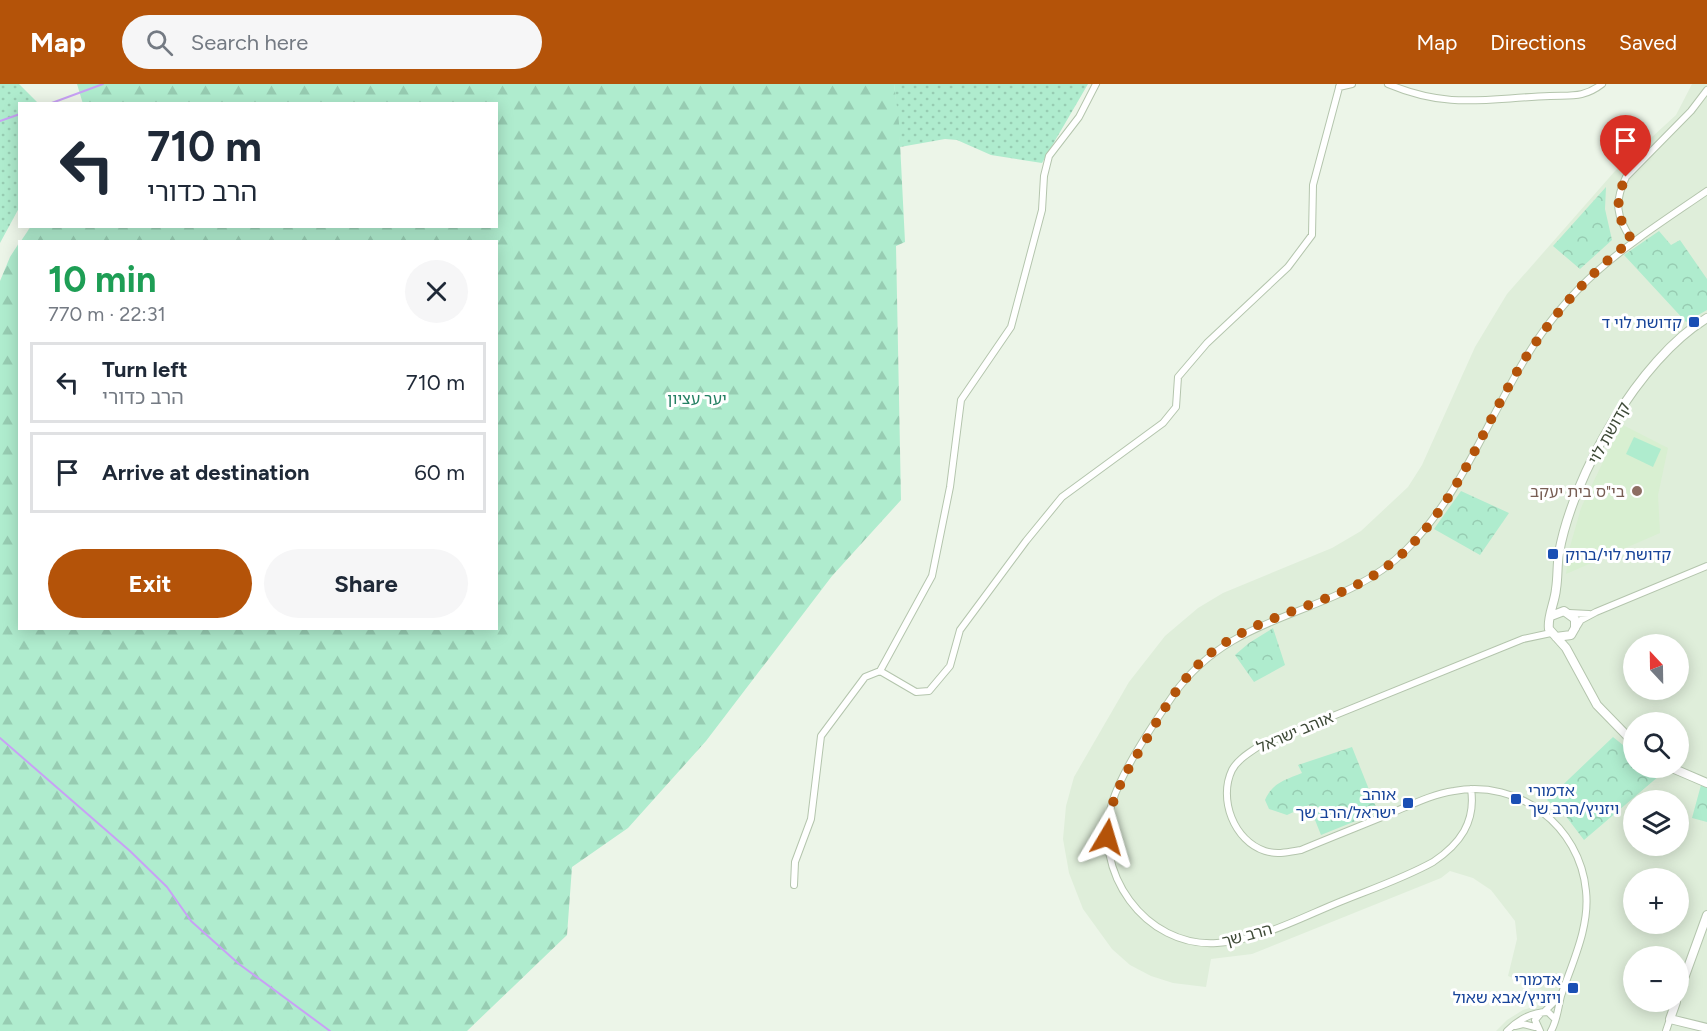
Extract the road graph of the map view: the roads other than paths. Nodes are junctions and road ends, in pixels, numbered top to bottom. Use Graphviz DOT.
graph roads {
  1 [pos="1096,84"];
  2 [pos="1352,84"];
  3 [pos="1388,84"];
  4 [pos="1602,84"];
  5 [pos="1339,85"];
  6 [pos="1707,90"];
  7 [pos="1707,191"];
  8 [pos="1632,240"];
  9 [pos="1707,318"];
  10 [pos="1707,566"];
  11 [pos="1558,577"];
  12 [pos="1568,612"];
  13 [pos="1596,612"];
  14 [pos="1550,619"];
  15 [pos="1574,630"];
  16 [pos="1554,635"];
  17 [pos="1523,639"];
  18 [pos="1574,664"];
  19 [pos="880,671"];
  20 [pos="1623,732"];
  21 [pos="1689,775"];
  22 [pos="1707,783"];
  23 [pos="1471,789"];
  24 [pos="794,885"];
  25 [pos="1707,915"];
  26 [pos="1689,965"];
  27 [pos="1563,993"];
  28 [pos="1542,1012"];
  29 [pos="1672,1012"];
  30 [pos="1555,1019"];
  31 [pos="1670,1019"];
  32 [pos="1707,1028"];
  33 [pos="1508,1030"];
  34 [pos="1538,1030"];
  35 [pos="1551,1030"];
  36 [pos="1666,1031"];
  1 -- 19 [label="street"];
  2 -- 5 [label="street"];
  3 -- 4 [label="street"];
  5 -- 19 [label="street"];
  6 -- 8 [label="street"];
  7 -- 8 [label="street, הרב שך"];
  8 -- 23 [label="street, הרב שך"];
  9 -- 11 [label="street, קדושת לוי"];
  10 -- 13 [label="street"];
  11 -- 12 [label="street, קדושת לוי"];
  11 -- 14 [label="street, קדושת לוי"];
  12 -- 13 [label="street"];
  12 -- 14 [label="street"];
  12 -- 15 [label="street"];
  13 -- 15 [label="street"];
  14 -- 16 [label="street"];
  14 -- 17 [label="street, אוהב ישראל"];
  15 -- 16 [label="street"];
  15 -- 18 [label="street"];
  16 -- 17 [label="street, אוהב ישראל"];
  16 -- 18 [label="street"];
  17 -- 23 [label="street, אוהב ישראל"];
  18 -- 20 [label="street"];
  19 -- 24 [label="street"];
  21 -- 22 [label="street"];
  23 -- 27 [label="street, אוהב ישראל"];
  25 -- 26 [label="street"];
  27 -- 28 [label="street"];
  27 -- 30 [label="street, אוהב ישראל"];
  28 -- 30 [label="street"];
  28 -- 33 [label="street"];
  28 -- 34 [label="street"];
  29 -- 31 [label="street"];
  30 -- 35 [label="street, אוהב ישראל"];
  31 -- 32 [label="street"];
  31 -- 36 [label="street"];
  33 -- 34 [label="street"];
}
